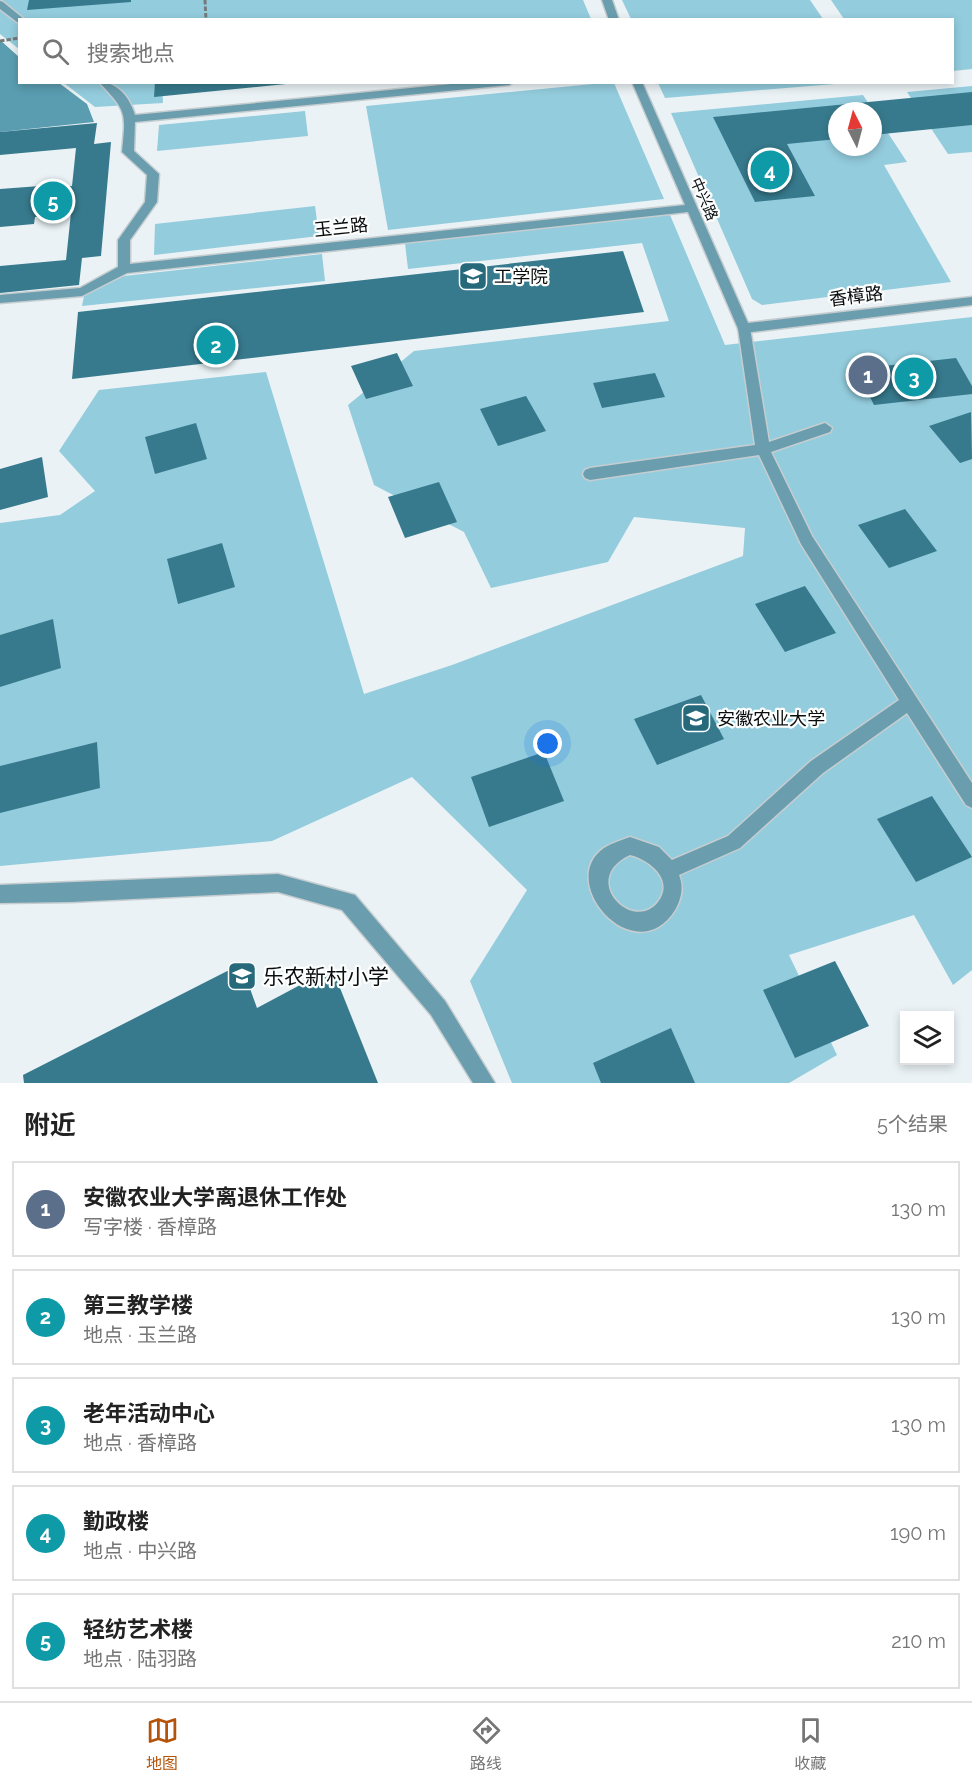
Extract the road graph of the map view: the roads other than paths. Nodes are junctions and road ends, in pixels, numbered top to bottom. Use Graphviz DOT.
graph roads {
  1 [pos="607,0"];
  2 [pos="0,4"];
  3 [pos="18,18"];
  4 [pos="613,18"];
  5 [pos="107,84"];
  6 [pos="489,84"];
  7 [pos="639,84"];
  8 [pos="131,119"];
  9 [pos="691,208"];
  10 [pos="124,268"];
  11 [pos="0,299"];
  12 [pos="972,301"];
  13 [pos="744,328"];
  14 [pos="825,428"];
  15 [pos="764,449"];
  16 [pos="590,474"];
  17 [pos="909,702"];
  18 [pos="972,799"];
  19 [pos="669,870"];
  20 [pos="0,894"];
  21 [pos="485,1083"];
  1 -- 4 [label="street"];
  2 -- 3 [label="street"];
  5 -- 8 [label="street"];
  6 -- 8 [label="street"];
  7 -- 9 [label="street, 中兴路"];
  8 -- 10 [label="street"];
  9 -- 10 [label="street, 玉兰路"];
  9 -- 13 [label="street, 中兴路"];
  10 -- 11 [label="street, 玉兰路"];
  12 -- 13 [label="street, 香樟路"];
  13 -- 15 [label="street, 中兴路"];
  14 -- 15 [label="street"];
  15 -- 16 [label="street"];
  15 -- 17 [label="street, 中兴路"];
  17 -- 18 [label="street, 中兴路"];
  17 -- 19 [label="street"];
  19 -- 19 [label="street"];
  20 -- 21 [label="street"];
}
